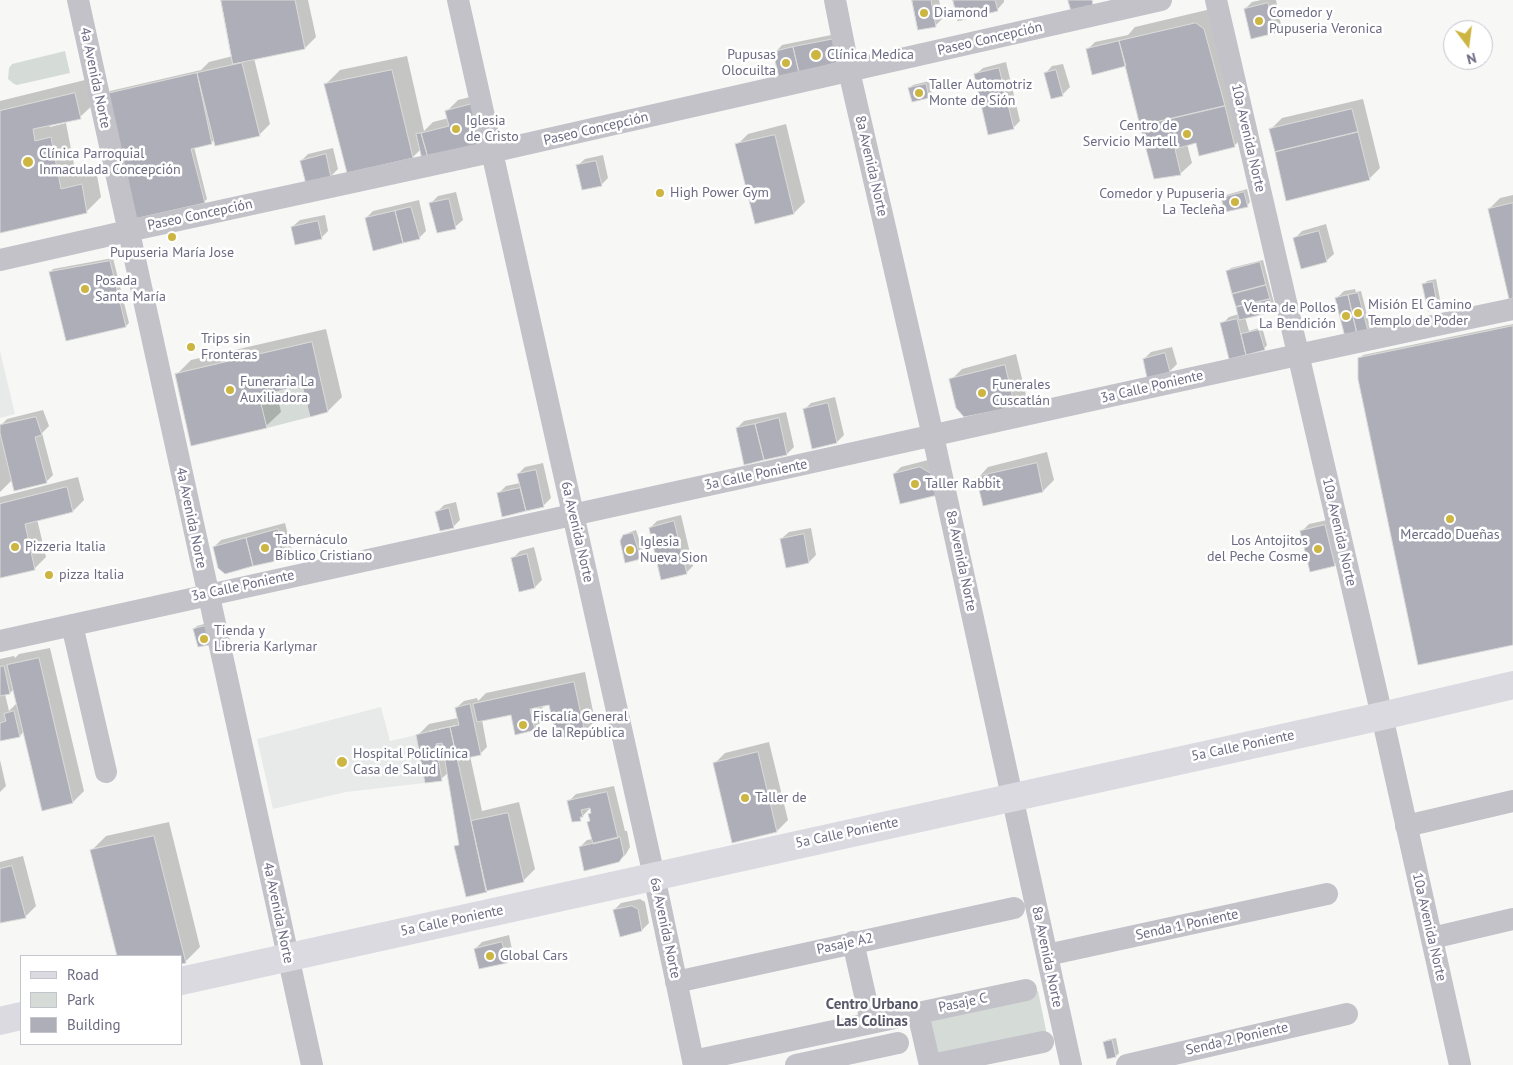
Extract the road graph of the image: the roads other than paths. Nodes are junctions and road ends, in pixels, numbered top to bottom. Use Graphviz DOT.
graph roads {
  1 [pos="78,0"];
  2 [pos="458,0"];
  3 [pos="834,0"];
  4 [pos="1161,0"];
  5 [pos="1216,0"];
  6 [pos="849,71"];
  7 [pos="491,152"];
  8 [pos="128,231"];
  9 [pos="0,260"];
  10 [pos="1513,309"];
  11 [pos="1298,354"];
  12 [pos="933,436"];
  13 [pos="574,515"];
  14 [pos="208,594"];
  15 [pos="72,624"];
  16 [pos="0,641"];
  17 [pos="1513,685"];
  18 [pos="1382,716"];
  19 [pos="106,772"];
  20 [pos="1012,797"];
  21 [pos="1513,801"];
  22 [pos="1406,826"];
  23 [pos="654,876"];
  24 [pos="1327,894"];
  25 [pos="1014,908"];
  26 [pos="1513,919"];
  27 [pos="1432,938"];
  28 [pos="853,942"];
  29 [pos="1046,955"];
  30 [pos="288,957"];
  31 [pos="182,980"];
  32 [pos="676,982"];
  33 [pos="1026,990"];
  34 [pos="918,1013"];
  35 [pos="1348,1014"];
  36 [pos="20,1016"];
  37 [pos="0,1021"];
  38 [pos="871,1022"];
  39 [pos="1043,1042"];
  40 [pos="898,1043"];
  41 [pos="694,1063"];
  42 [pos="312,1065"];
  43 [pos="749,1065"];
  44 [pos="796,1065"];
  45 [pos="930,1065"];
  46 [pos="1070,1065"];
  47 [pos="1127,1065"];
  48 [pos="1460,1065"];
  1 -- 8 [label="street, 4a Avenida Norte"];
  2 -- 7 [label="street, 6a Avenida Norte"];
  3 -- 6 [label="street, 8a Avenida Norte"];
  4 -- 6 [label="street, Paseo Concepción"];
  5 -- 11 [label="street, 10a Avenida Norte"];
  6 -- 7 [label="street, Paseo Concepción"];
  6 -- 12 [label="street, 8a Avenida Norte"];
  7 -- 8 [label="street, Paseo Concepción"];
  7 -- 13 [label="street, 6a Avenida Norte"];
  8 -- 9 [label="street, Paseo Concepción"];
  8 -- 14 [label="street, 4a Avenida Norte"];
  10 -- 11 [label="street, 3a Calle Poniente"];
  11 -- 12 [label="street, 3a Calle Poniente"];
  11 -- 18 [label="street, 10a Avenida Norte"];
  12 -- 13 [label="street, 3a Calle Poniente"];
  12 -- 20 [label="street, 8a Avenida Norte"];
  13 -- 14 [label="street, 3a Calle Poniente"];
  13 -- 23 [label="street, 6a Avenida Norte"];
  14 -- 15 [label="street, 3a Calle Poniente"];
  14 -- 30 [label="street, 4a Avenida Norte"];
  15 -- 16 [label="street, 3a Calle Poniente"];
  15 -- 19 [label="street"];
  17 -- 18 [label="main road, 5a Calle Poniente"];
  18 -- 20 [label="main road, 5a Calle Poniente"];
  18 -- 22 [label="street, 10a Avenida Norte"];
  20 -- 23 [label="main road, 5a Calle Poniente"];
  20 -- 29 [label="street, 8a Avenida Norte"];
  21 -- 22 [label="street"];
  22 -- 27 [label="street, 10a Avenida Norte"];
  23 -- 30 [label="main road, 5a Calle Poniente"];
  23 -- 32 [label="street, 6a Avenida Norte"];
  24 -- 29 [label="street, Senda 1 Poniente"];
  25 -- 28 [label="street, Pasaje A2"];
  26 -- 27 [label="street"];
  27 -- 48 [label="street, 10a Avenida Norte"];
  28 -- 32 [label="street, Pasaje A2"];
  28 -- 38 [label="street"];
  29 -- 46 [label="street, 8a Avenida Norte"];
  30 -- 31 [label="main road, 5a Calle Poniente"];
  30 -- 42 [label="street, 4a Avenida Norte"];
  32 -- 41 [label="street, 6a Avenida Norte"];
  33 -- 34 [label="street, Pasaje C"];
  34 -- 38 [label="street, Pasaje C"];
  34 -- 45 [label="street"];
  35 -- 47 [label="street, Senda 2 Poniente"];
  36 -- 37 [label="main road"];
  38 -- 41 [label="street, Pasaje C"];
  39 -- 45 [label="street"];
  40 -- 44 [label="street"];
  43 -- 44 [label="street"];
}
